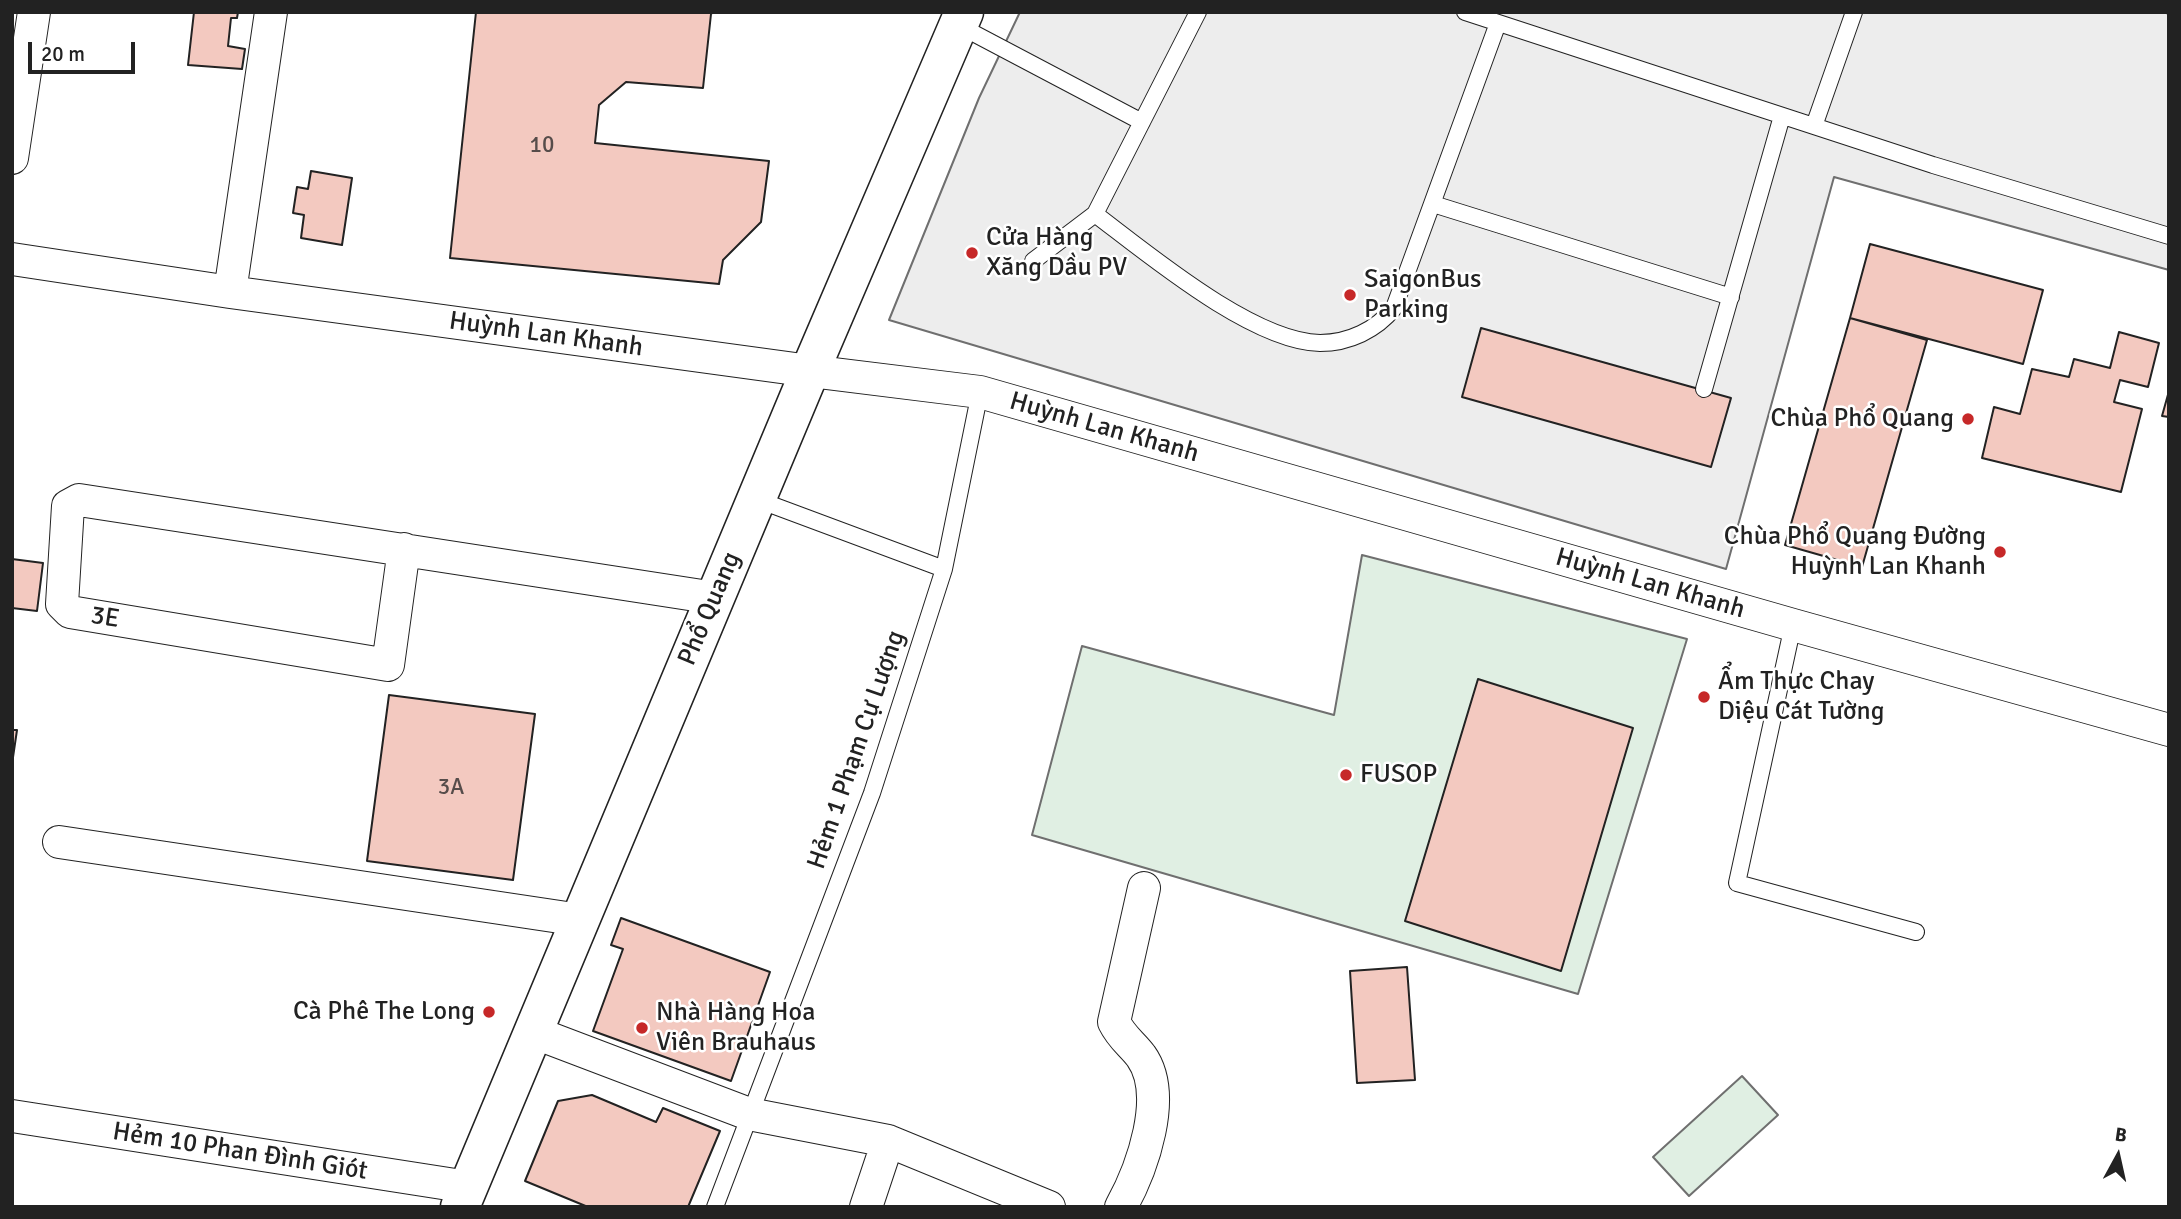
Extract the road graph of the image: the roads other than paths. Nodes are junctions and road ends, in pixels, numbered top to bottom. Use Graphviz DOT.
graph roads {
  1 [pos="34,12"];
  2 [pos="271,12"];
  3 [pos="1198,12"];
  4 [pos="1465,12"];
  5 [pos="1854,12"];
  6 [pos="961,19"];
  7 [pos="1497,23"];
  8 [pos="1782,116"];
  9 [pos="1142,122"];
  10 [pos="1814,126"];
  11 [pos="12,158"];
  12 [pos="1433,204"];
  13 [pos="1095,214"];
  14 [pos="2169,236"];
  15 [pos="12,259"];
  16 [pos="1032,261"];
  17 [pos="230,292"];
  18 [pos="1731,297"];
  19 [pos="810,371"];
  20 [pos="1704,389"];
  21 [pos="980,392"];
  22 [pos="756,499"];
  23 [pos="404,549"];
  24 [pos="944,569"];
  25 [pos="715,598"];
  26 [pos="1793,625"];
  27 [pos="2169,730"];
  28 [pos="59,842"];
  29 [pos="1144,888"];
  30 [pos="580,920"];
  31 [pos="1916,932"];
  32 [pos="533,1032"];
  33 [pos="749,1114"];
  34 [pos="12,1116"];
  35 [pos="888,1141"];
  36 [pos="464,1197"];
  37 [pos="715,1207"];
  38 [pos="866,1207"];
  39 [pos="1049,1207"];
  40 [pos="1121,1207"];
  1 -- 11 [label="street"];
  2 -- 17 [label="street"];
  3 -- 9 [label="lane"];
  4 -- 7 [label="lane"];
  5 -- 10 [label="lane"];
  6 -- 9 [label="lane"];
  6 -- 19 [label="main road, Phổ Quang"];
  7 -- 8 [label="lane"];
  7 -- 12 [label="lane"];
  8 -- 10 [label="lane"];
  8 -- 18 [label="lane"];
  9 -- 13 [label="lane"];
  10 -- 14 [label="lane"];
  12 -- 13 [label="lane"];
  12 -- 18 [label="lane"];
  13 -- 16 [label="lane"];
  15 -- 17 [label="street, Huỳnh Lan Khanh"];
  17 -- 19 [label="street, Huỳnh Lan Khanh"];
  18 -- 20 [label="lane"];
  19 -- 21 [label="street, Huỳnh Lan Khanh"];
  19 -- 22 [label="main road, Phổ Quang"];
  21 -- 24 [label="lane, Hẻm 1 Phạm Cự Lượng"];
  21 -- 26 [label="street, Huỳnh Lan Khanh"];
  22 -- 24 [label="lane"];
  22 -- 25 [label="main road, Phổ Quang"];
  23 -- 23 [label="street, 3E"];
  23 -- 25 [label="street, 3E"];
  24 -- 33 [label="lane, Hẻm 1 Phạm Cự Lượng"];
  25 -- 30 [label="main road, Phổ Quang"];
  26 -- 27 [label="street, Huỳnh Lan Khanh"];
  26 -- 31 [label="lane"];
  28 -- 30 [label="street"];
  29 -- 40 [label="street"];
  30 -- 32 [label="main road, Phổ Quang"];
  32 -- 33 [label="street"];
  32 -- 36 [label="main road, Phổ Quang"];
  33 -- 35 [label="street"];
  33 -- 37 [label="lane, Hẻm 1 Phạm Cự Lượng"];
  34 -- 36 [label="street, Hẻm 10 Phan Đình Giót"];
  35 -- 38 [label="street"];
  35 -- 39 [label="street"];
}
